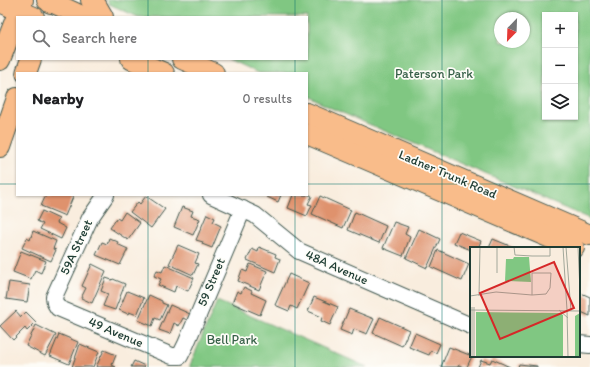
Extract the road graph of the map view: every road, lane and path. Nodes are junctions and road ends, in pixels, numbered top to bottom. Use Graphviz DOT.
graph roads {
  1 [pos="92,0"];
  2 [pos="0,2"];
  3 [pos="49,5"];
  4 [pos="25,9"];
  5 [pos="81,16"];
  6 [pos="101,16"];
  7 [pos="16,25"];
  8 [pos="1,52"];
  9 [pos="133,60"];
  10 [pos="184,60"];
  11 [pos="162,72"];
  12 [pos="212,72"];
  13 [pos="16,101"];
  14 [pos="308,113"];
  15 [pos="308,134"];
  16 [pos="0,147"];
  17 [pos="105,196"];
  18 [pos="213,196"];
  19 [pos="243,209"];
  20 [pos="590,235"];
  21 [pos="572,247"];
  22 [pos="580,250"];
  23 [pos="590,255"];
  24 [pos="54,303"];
  25 [pos="470,326"];
  26 [pos="580,344"];
  27 [pos="590,346"];
  28 [pos="180,356"];
  1 -- 6 [label="highway"];
  2 -- 4 [label="main road"];
  3 -- 5 [label="main road"];
  7 -- 8 [label="main road"];
  9 -- 11 [label="main road"];
  10 -- 12 [label="main road"];
  13 -- 16 [label="main road"];
  14 -- 20 [label="main road, Ladner Trunk Road"];
  15 -- 21 [label="main road, Ladner Trunk Road"];
  17 -- 24 [label="street, 59A Street"];
  18 -- 19 [label="street, 48A Avenue"];
  19 -- 25 [label="street, 48A Avenue"];
  19 -- 28 [label="street, 59 Street"];
  22 -- 23 [label="main road"];
  24 -- 28 [label="street, 49 Avenue"];
  26 -- 27 [label="street"];
}
